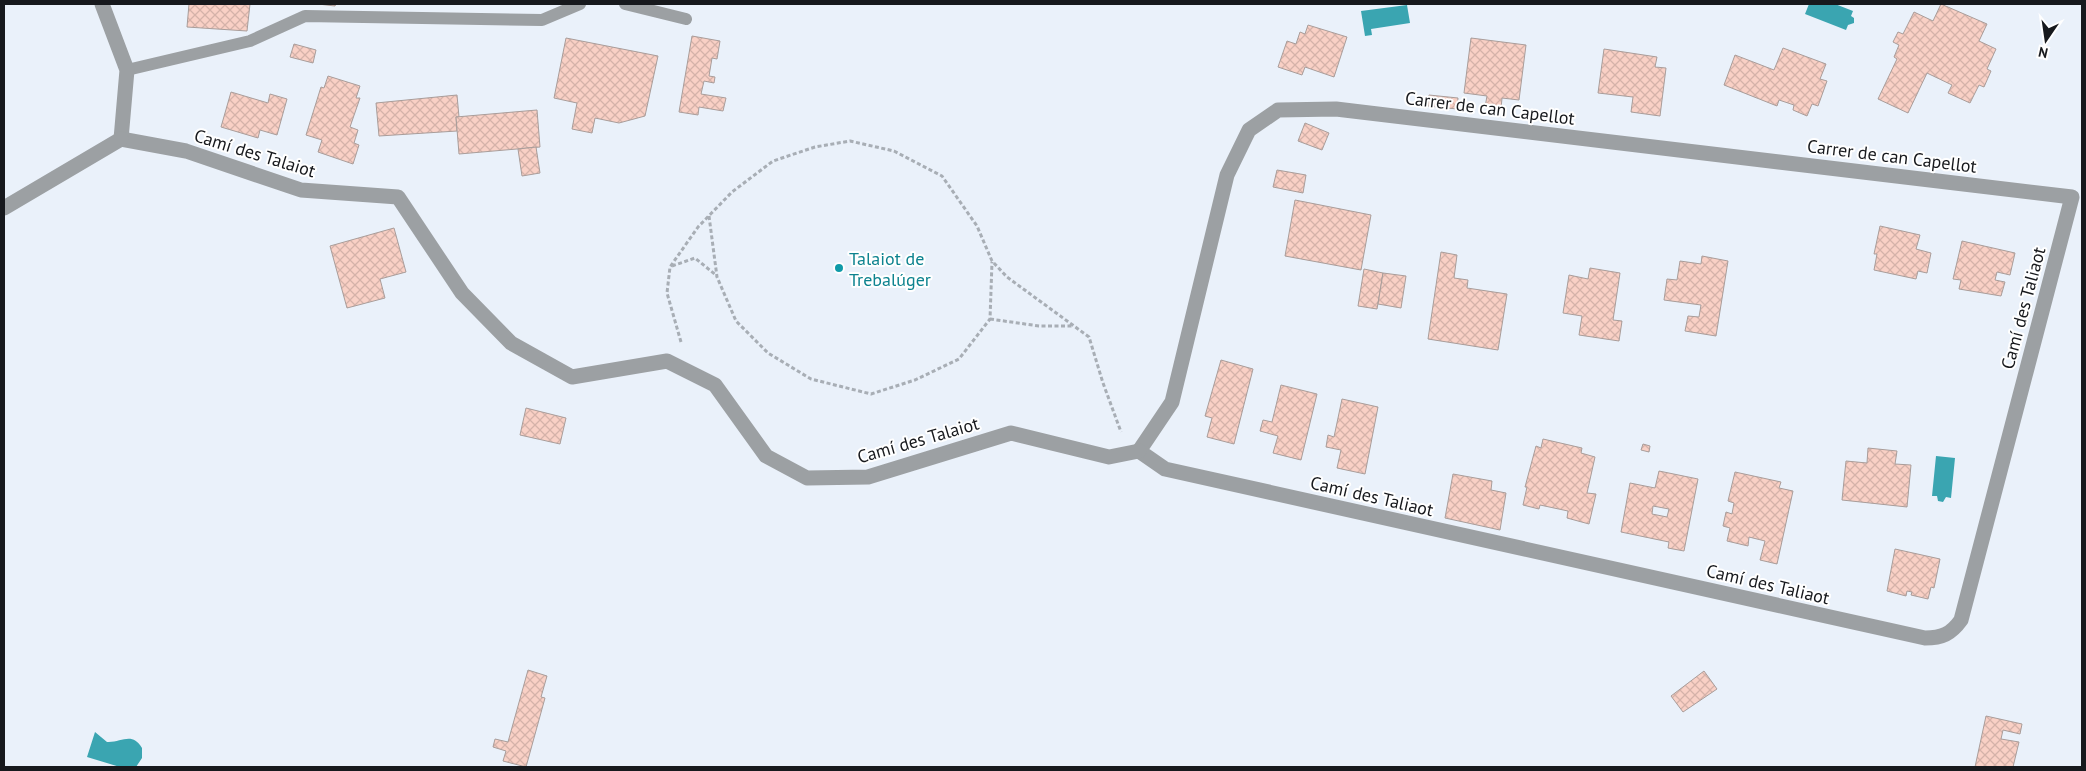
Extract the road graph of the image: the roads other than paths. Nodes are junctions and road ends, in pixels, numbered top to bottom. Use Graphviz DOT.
graph roads {
  1 [pos="102,4"];
  2 [pos="580,4"];
  3 [pos="625,4"];
  4 [pos="686,18"];
  5 [pos="127,70"];
  6 [pos="121,140"];
  7 [pos="2072,197"];
  8 [pos="4,208"];
  9 [pos="1139,450"];
  1 -- 5 [label="street"];
  2 -- 5 [label="lane"];
  3 -- 4 [label="lane"];
  5 -- 6 [label="street"];
  6 -- 8 [label="street"];
  6 -- 9 [label="street, Camí des Talaiot"];
  7 -- 9 [label="street, Carrer de can Capellot"];
  7 -- 9 [label="street, Camí des Taliaot"];
}
